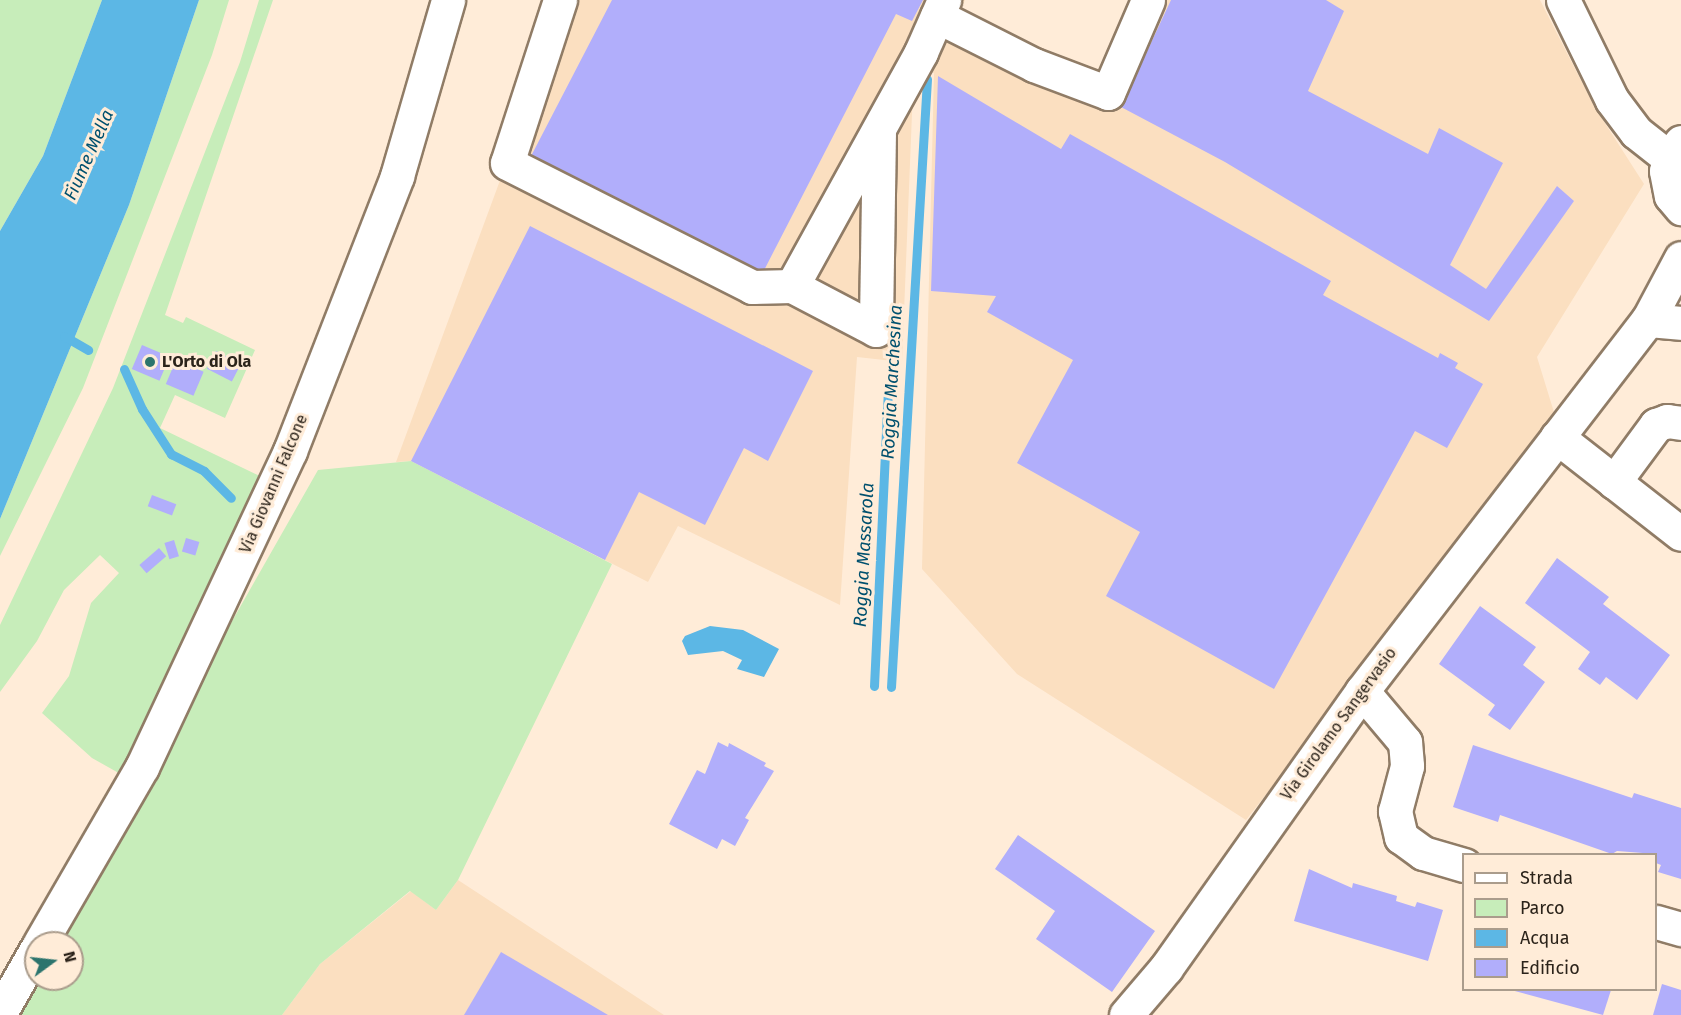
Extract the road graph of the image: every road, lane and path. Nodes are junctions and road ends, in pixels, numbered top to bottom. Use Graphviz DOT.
graph roads {
  1 [pos="448,0"];
  2 [pos="560,0"];
  3 [pos="1148,0"];
  4 [pos="1563,0"];
  5 [pos="941,8"];
  6 [pos="879,132"];
  7 [pos="1675,150"];
  8 [pos="1681,208"];
  9 [pos="1677,278"];
  10 [pos="792,286"];
  11 [pos="1648,320"];
  12 [pos="1681,323"];
  13 [pos="1681,423"];
  14 [pos="1557,437"];
  15 [pos="1614,482"];
  16 [pos="1681,534"];
  17 [pos="1362,691"];
  18 [pos="1462,864"];
  19 [pos="1657,922"];
  20 [pos="1681,929"];
  21 [pos="47,931"];
  22 [pos="24,971"];
  23 [pos="0,1012"];
  24 [pos="1126,1015"];
  1 -- 21 [label="street, Via Giovanni Falcone"];
  2 -- 10 [label="street"];
  3 -- 5 [label="street"];
  4 -- 7 [label="street"];
  5 -- 6 [label="street"];
  6 -- 10 [label="street"];
  6 -- 10 [label="street"];
  7 -- 8 [label="street"];
  9 -- 11 [label="street, Via Girolamo Sangervasio"];
  11 -- 12 [label="street"];
  11 -- 14 [label="street, Via Girolamo Sangervasio"];
  13 -- 15 [label="street"];
  14 -- 15 [label="street"];
  14 -- 17 [label="street, Via Girolamo Sangervasio"];
  15 -- 16 [label="street"];
  17 -- 18 [label="street"];
  17 -- 24 [label="street, Via Girolamo Sangervasio"];
  19 -- 20 [label="street"];
  22 -- 23 [label="street"];
}
